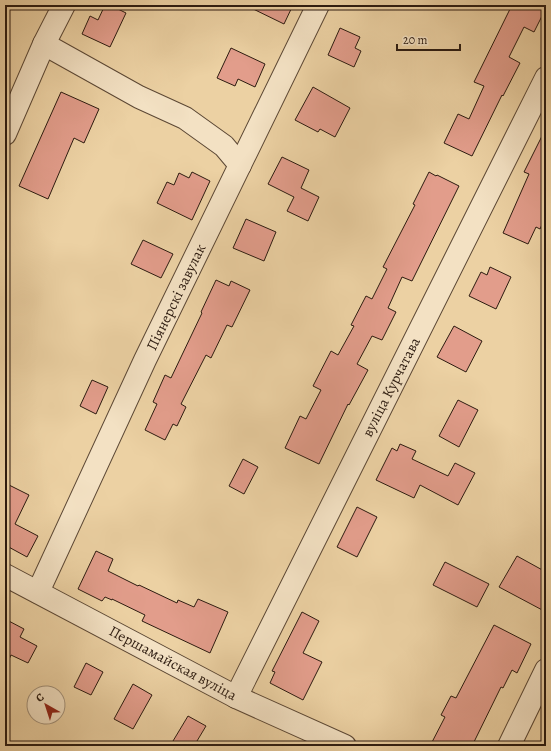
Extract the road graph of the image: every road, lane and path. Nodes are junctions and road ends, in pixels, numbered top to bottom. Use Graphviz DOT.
graph roads {
  1 [pos="64,5"];
  2 [pos="318,5"];
  3 [pos="44,44"];
  4 [pos="546,78"];
  5 [pos="5,134"];
  6 [pos="240,166"];
  7 [pos="5,575"];
  8 [pos="38,592"];
  9 [pos="546,670"];
  10 [pos="236,697"];
  11 [pos="345,746"];
  12 [pos="509,746"];
  1 -- 3 [label="street"];
  2 -- 6 [label="street, Піянерскі завулак"];
  3 -- 5 [label="street"];
  3 -- 6 [label="street"];
  4 -- 10 [label="street, вуліца Курчатава"];
  6 -- 8 [label="street, Піянерскі завулак"];
  7 -- 8 [label="street, Першамайская вуліца"];
  8 -- 10 [label="street, Першамайская вуліца"];
  9 -- 12 [label="street"];
  10 -- 11 [label="street, Першамайская вуліца"];
}
